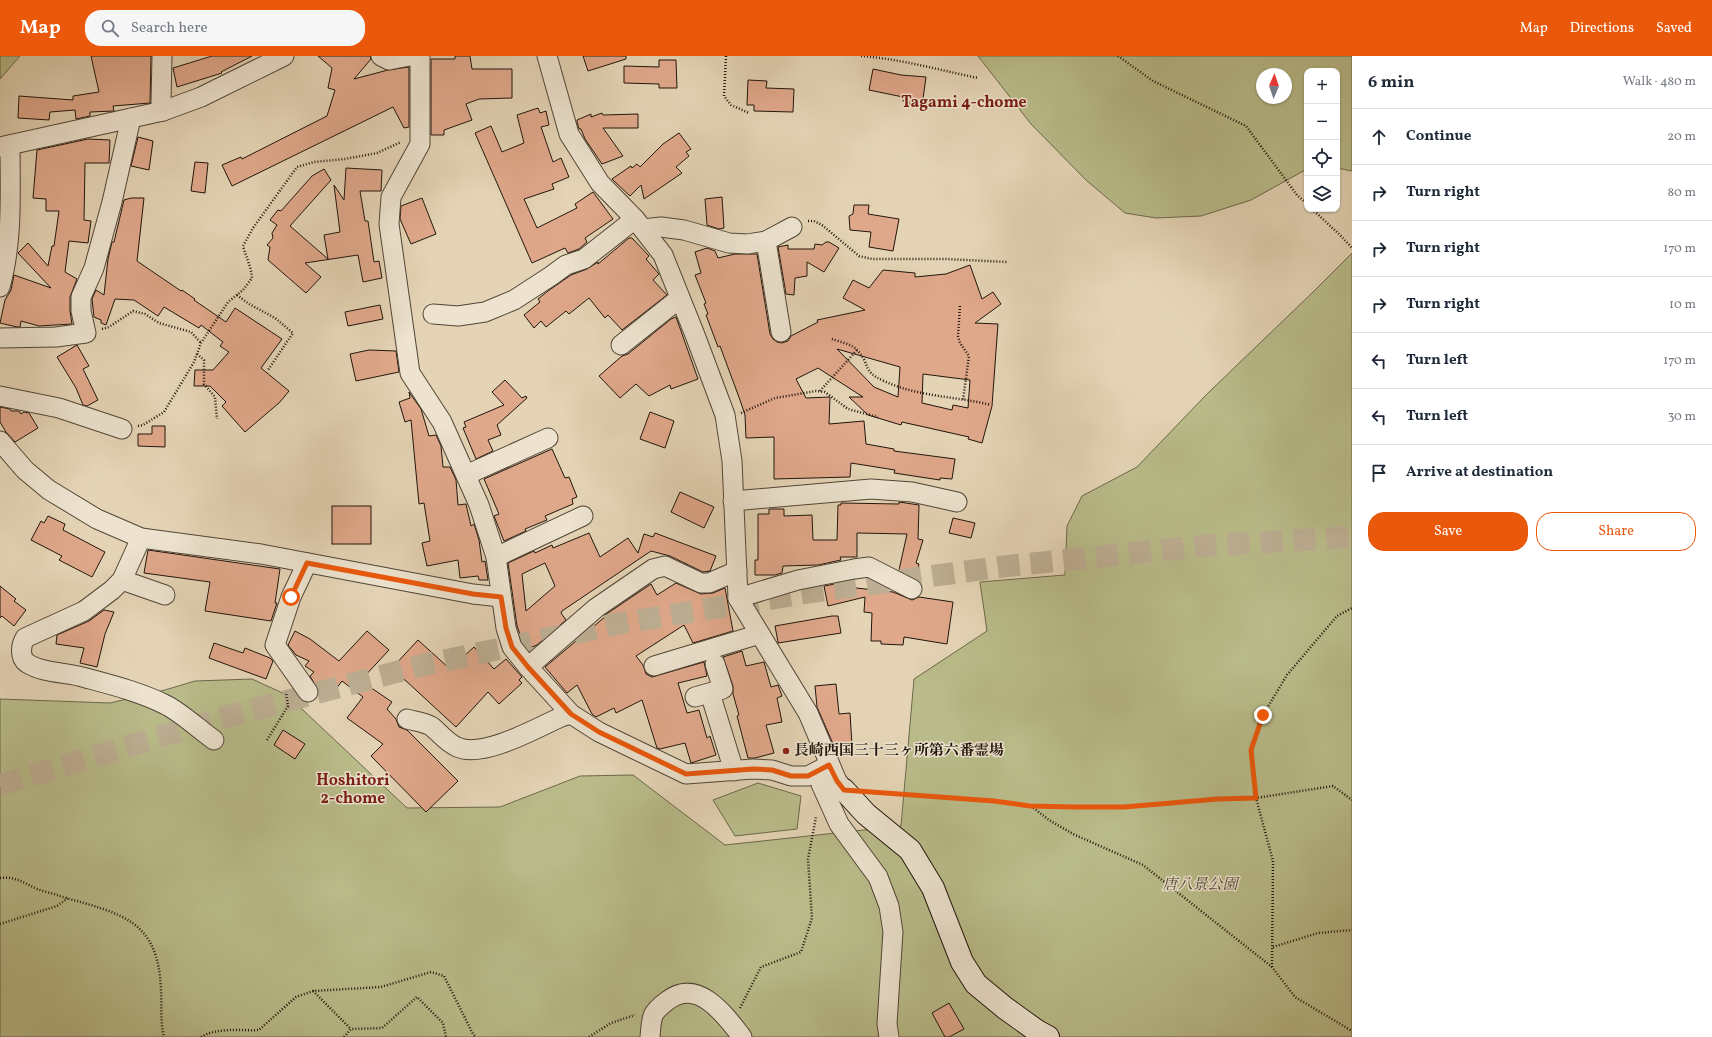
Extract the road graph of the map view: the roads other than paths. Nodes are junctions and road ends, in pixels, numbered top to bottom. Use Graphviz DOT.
graph roads {
  1 [pos="162,56"];
  2 [pos="284,56"];
  3 [pos="381,56"];
  4 [pos="410,56"];
  5 [pos="420,56"];
  6 [pos="547,56"];
  7 [pos="163,111"];
  8 [pos="131,118"];
  9 [pos="5,146"];
  10 [pos="638,224"];
  11 [pos="792,227"];
  12 [pos="766,241"];
  13 [pos="0,287"];
  14 [pos="680,298"];
  15 [pos="433,314"];
  16 [pos="781,332"];
  17 [pos="0,338"];
  18 [pos="621,344"];
  19 [pos="0,396"];
  20 [pos="122,429"];
  21 [pos="548,438"];
  22 [pos="0,441"];
  23 [pos="466,475"];
  24 [pos="733,501"];
  25 [pos="957,502"];
  26 [pos="583,516"];
  27 [pos="141,538"];
  28 [pos="496,557"];
  29 [pos="307,563"];
  30 [pos="737,571"];
  31 [pos="122,580"];
  32 [pos="912,589"];
  33 [pos="165,595"];
  34 [pos="501,597"];
  35 [pos="738,598"];
  36 [pos="760,634"];
  37 [pos="715,664"];
  38 [pos="654,666"];
  39 [pos="528,667"];
  40 [pos="308,692"];
  41 [pos="571,714"];
  42 [pos="407,719"];
  43 [pos="214,740"];
  44 [pos="829,765"];
  45 [pos="734,771"];
  46 [pos="844,790"];
  47 [pos="738,1032"];
  48 [pos="650,1037"];
  49 [pos="889,1037"];
  50 [pos="1048,1037"];
  1 -- 7 [label="street"];
  2 -- 7 [label="street"];
  3 -- 4 [label="street"];
  5 -- 23 [label="street"];
  6 -- 10 [label="street"];
  7 -- 8 [label="street"];
  8 -- 9 [label="street"];
  8 -- 17 [label="street"];
  9 -- 13 [label="street"];
  10 -- 12 [label="street"];
  10 -- 14 [label="street"];
  10 -- 15 [label="street"];
  11 -- 12 [label="street"];
  12 -- 16 [label="street"];
  14 -- 18 [label="street"];
  14 -- 24 [label="street"];
  19 -- 20 [label="street"];
  21 -- 23 [label="street"];
  22 -- 27 [label="street"];
  23 -- 28 [label="street"];
  24 -- 25 [label="street"];
  24 -- 30 [label="street"];
  26 -- 28 [label="street"];
  27 -- 29 [label="street"];
  27 -- 31 [label="street"];
  28 -- 34 [label="street"];
  29 -- 34 [label="street"];
  29 -- 40 [label="street"];
  30 -- 35 [label="street"];
  30 -- 39 [label="street"];
  31 -- 33 [label="street"];
  31 -- 43 [label="street"];
  32 -- 35 [label="street"];
  34 -- 39 [label="street"];
  35 -- 36 [label="street"];
  36 -- 38 [label="street"];
  36 -- 44 [label="street"];
  37 -- 45 [label="street"];
  39 -- 41 [label="street"];
  41 -- 42 [label="street"];
  41 -- 45 [label="street"];
  44 -- 45 [label="street"];
  44 -- 46 [label="street"];
  44 -- 49 [label="street"];
  46 -- 50 [label="street"];
  47 -- 48 [label="street"];
}
